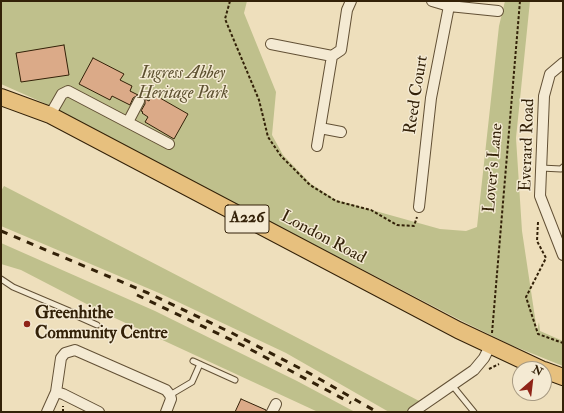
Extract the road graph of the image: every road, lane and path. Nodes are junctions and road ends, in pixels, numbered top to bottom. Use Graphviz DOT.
graph roads {
  1 [pos="230,1"];
  2 [pos="351,1"];
  3 [pos="432,1"];
  4 [pos="520,1"];
  5 [pos="449,6"];
  6 [pos="498,11"];
  7 [pos="271,44"];
  8 [pos="332,56"];
  9 [pos="563,63"];
  10 [pos="1,97"];
  11 [pos="139,101"];
  12 [pos="50,115"];
  13 [pos="128,122"];
  14 [pos="320,128"];
  15 [pos="340,132"];
  16 [pos="169,144"];
  17 [pos="317,146"];
  18 [pos="530,162"];
  19 [pos="563,167"];
  20 [pos="541,168"];
  21 [pos="531,189"];
  22 [pos="419,207"];
  23 [pos="538,217"];
  24 [pos="563,255"];
  25 [pos="1,280"];
  26 [pos="97,325"];
  27 [pos="491,341"];
  28 [pos="563,343"];
  29 [pos="193,361"];
  30 [pos="528,361"];
  31 [pos="200,364"];
  32 [pos="552,373"];
  33 [pos="563,377"];
  34 [pos="235,380"];
  35 [pos="452,385"];
  36 [pos="56,392"];
  37 [pos="170,396"];
  38 [pos="416,410"];
  39 [pos="47,412"];
  40 [pos="99,412"];
  41 [pos="166,412"];
  42 [pos="474,412"];
  1 -- 22 [label="path"];
  2 -- 8 [label="street"];
  3 -- 5 [label="street"];
  4 -- 27 [label="path, Lover's Lane"];
  5 -- 6 [label="street"];
  5 -- 22 [label="street, Reed Court"];
  7 -- 8 [label="street"];
  8 -- 14 [label="street"];
  9 -- 20 [label="street, Everard Road"];
  10 -- 12 [label="main road, London Road / A226"];
  11 -- 13 [label="street"];
  12 -- 13 [label="street"];
  12 -- 27 [label="main road, London Road / A226"];
  13 -- 16 [label="street"];
  14 -- 15 [label="street"];
  14 -- 17 [label="street"];
  18 -- 21 [label="path"];
  19 -- 20 [label="lane"];
  20 -- 24 [label="street, Everard Road"];
  23 -- 28 [label="path"];
  25 -- 26 [label="lane"];
  27 -- 30 [label="main road, London Road / A226"];
  27 -- 35 [label="street"];
  29 -- 31 [label="lane"];
  31 -- 34 [label="lane"];
  31 -- 37 [label="lane"];
  32 -- 33 [label="main road, London Road / A226"];
  35 -- 38 [label="street"];
  35 -- 42 [label="lane"];
  36 -- 37 [label="street"];
  36 -- 39 [label="street"];
  36 -- 40 [label="street"];
  37 -- 41 [label="street"];
}
